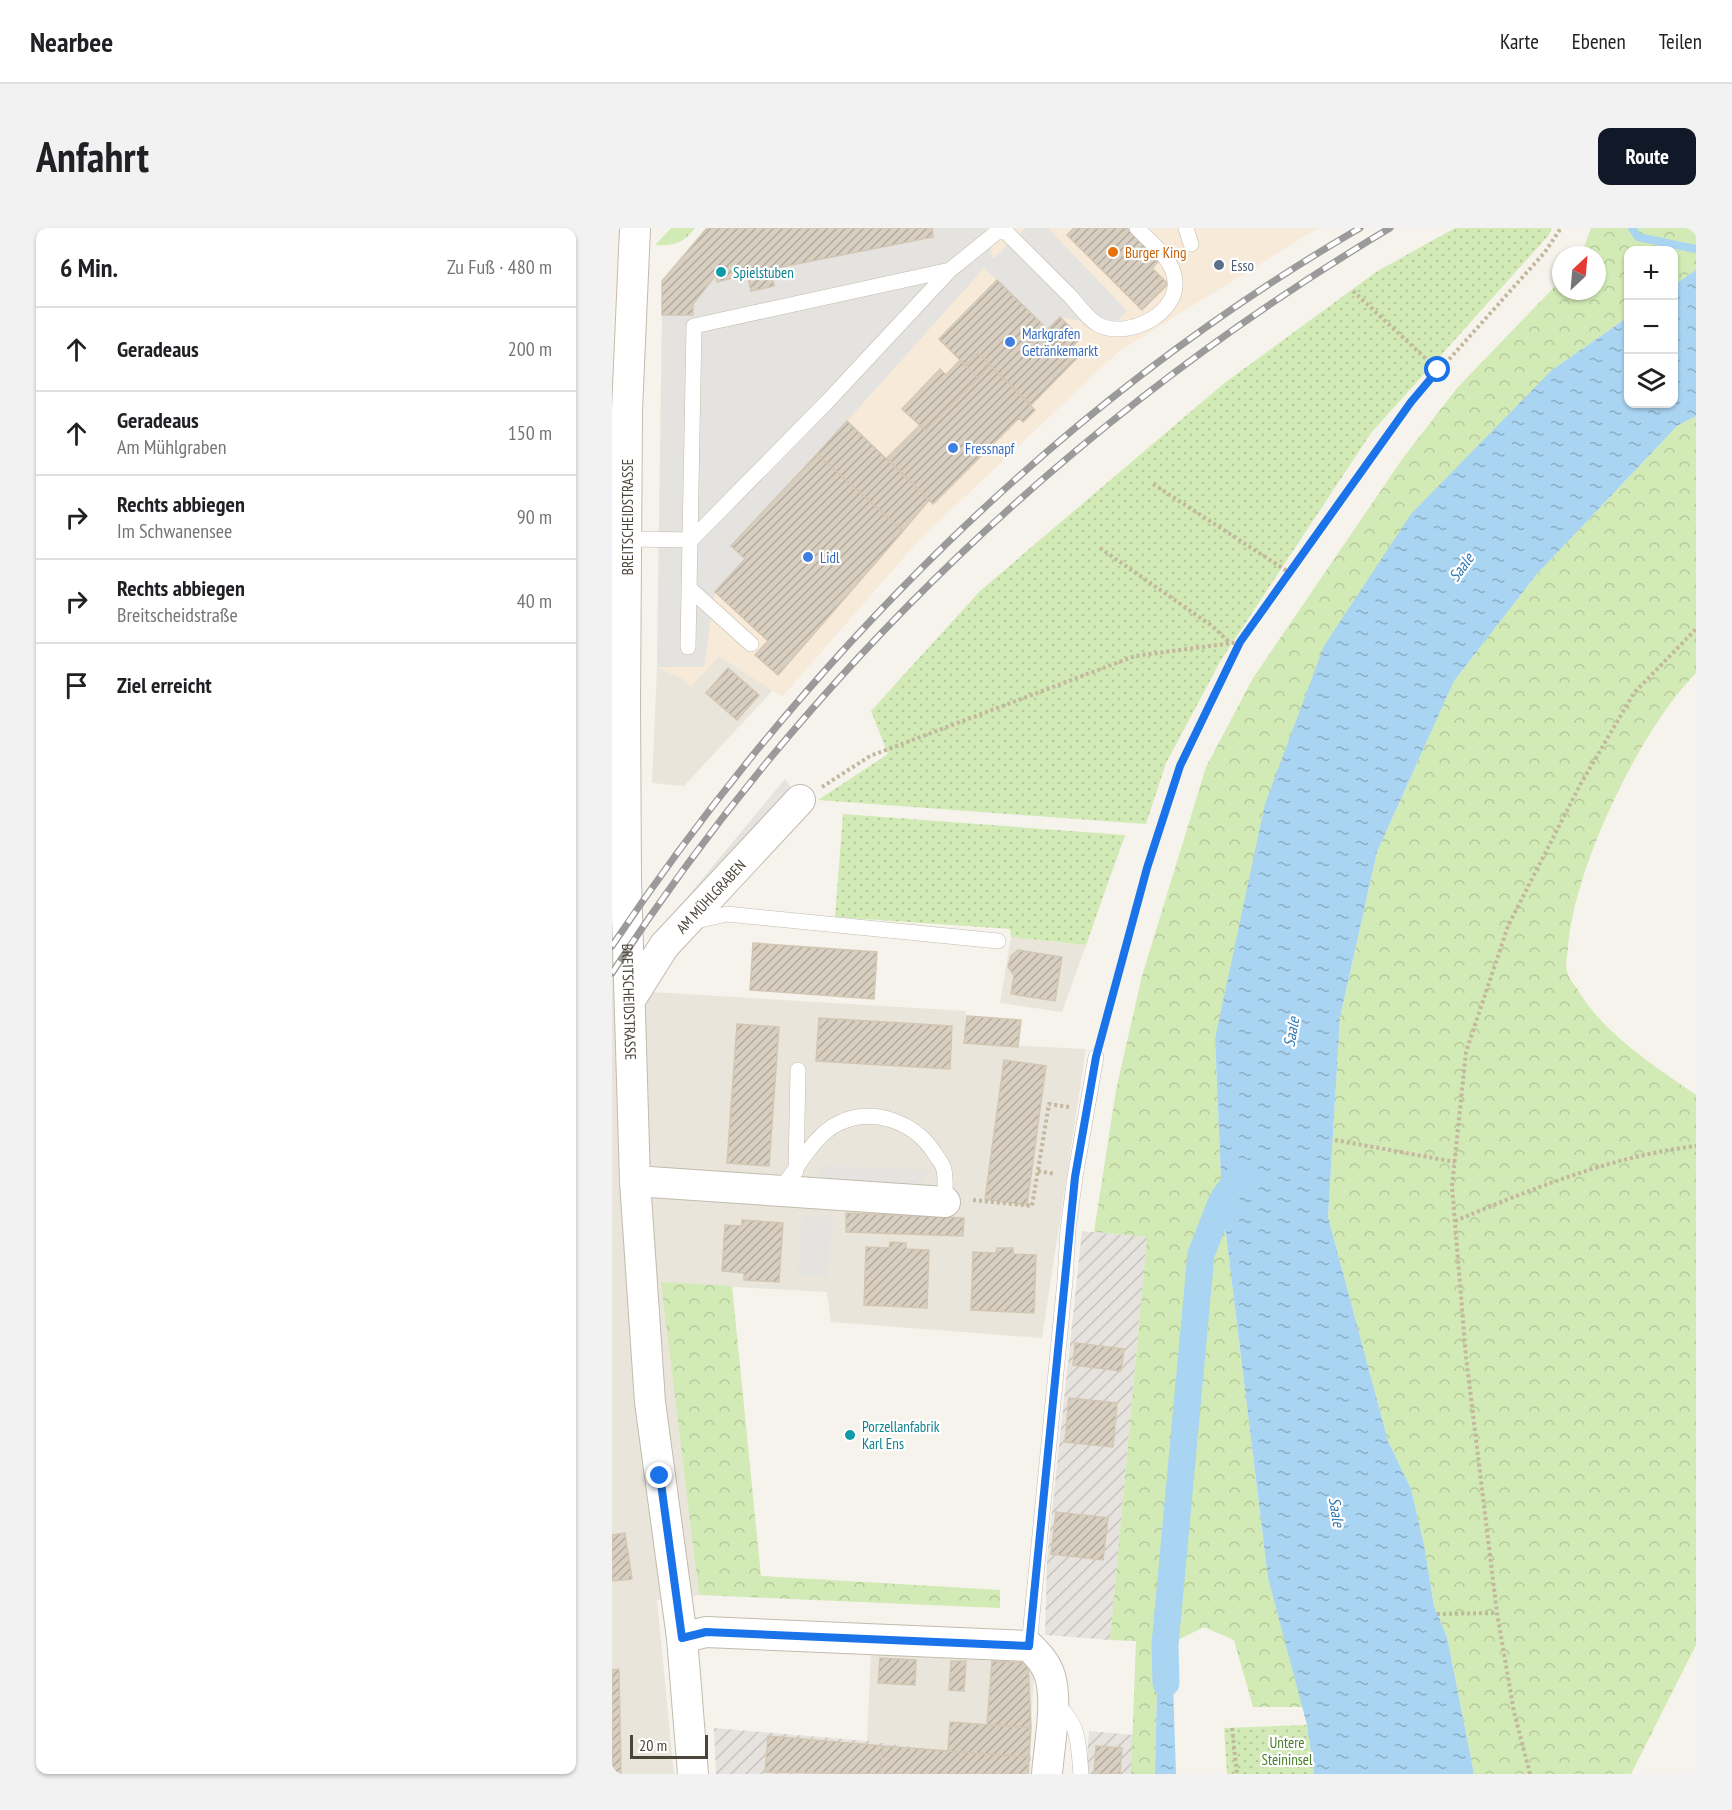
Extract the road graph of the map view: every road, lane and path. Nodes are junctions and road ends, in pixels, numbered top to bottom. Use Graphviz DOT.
graph roads {
  1 [pos="635,228"];
  2 [pos="1002,228"];
  3 [pos="1137,228"];
  4 [pos="1186,228"];
  5 [pos="1561,228"];
  6 [pos="1191,244"];
  7 [pos="950,270"];
  8 [pos="1353,291"];
  9 [pos="1438,370"];
  10 [pos="1153,484"];
  11 [pos="627,539"];
  12 [pos="691,540"];
  13 [pos="1100,548"];
  14 [pos="1290,573"];
  15 [pos="689,588"];
  16 [pos="1696,629"];
  17 [pos="1240,642"];
  18 [pos="1231,643"];
  19 [pos="751,644"];
  20 [pos="688,647"];
  21 [pos="619,684"];
  22 [pos="800,800"];
  23 [pos="619,890"];
  24 [pos="683,924"];
  25 [pos="998,941"];
  26 [pos="630,1000"];
  27 [pos="1096,1057"];
  28 [pos="798,1070"];
  29 [pos="1074,1108"];
  30 [pos="1335,1140"];
  31 [pos="1696,1146"];
  32 [pos="1455,1162"];
  33 [pos="1038,1171"];
  34 [pos="1063,1175"];
  35 [pos="635,1181"];
  36 [pos="787,1181"];
  37 [pos="945,1202"];
  38 [pos="1455,1221"];
  39 [pos="1437,1614"];
  40 [pos="1497,1614"];
  41 [pos="682,1638"];
  42 [pos="1029,1646"];
  43 [pos="1051,1700"];
  44 [pos="1232,1728"];
  45 [pos="693,1774"];
  46 [pos="1047,1774"];
  47 [pos="1081,1774"];
  48 [pos="1237,1774"];
  49 [pos="1530,1774"];
  1 -- 11 [label="street, BREITSCHEIDSTRASSE"];
  2 -- 3 [label="lane"];
  2 -- 7 [label="lane"];
  4 -- 6 [label="lane"];
  5 -- 9 [label="path"];
  7 -- 12 [label="lane"];
  7 -- 12 [label="lane"];
  8 -- 9 [label="path"];
  9 -- 14 [label="path"];
  10 -- 14 [label="path"];
  11 -- 12 [label="lane"];
  11 -- 21 [label="street, BREITSCHEIDSTRASSE"];
  12 -- 15 [label="lane"];
  13 -- 18 [label="path"];
  14 -- 17 [label="path"];
  15 -- 19 [label="lane"];
  15 -- 20 [label="lane"];
  16 -- 32 [label="path"];
  17 -- 18 [label="path"];
  17 -- 27 [label="path"];
  18 -- 22 [label="path"];
  21 -- 23 [label="street, BREITSCHEIDSTRASSE"];
  22 -- 24 [label="street, AM MÜHLGRABEN"];
  23 -- 26 [label="street, BREITSCHEIDSTRASSE"];
  24 -- 25 [label="lane"];
  24 -- 26 [label="street, AM MÜHLGRABEN"];
  26 -- 35 [label="street, BREITSCHEIDSTRASSE"];
  27 -- 42 [label="lane"];
  28 -- 36 [label="lane"];
  29 -- 33 [label="path"];
  30 -- 32 [label="path"];
  31 -- 38 [label="path"];
  32 -- 38 [label="path"];
  33 -- 34 [label="path"];
  33 -- 37 [label="path"];
  35 -- 36 [label="street"];
  35 -- 41 [label="street, BREITSCHEIDSTRASSE"];
  36 -- 37 [label="street"];
  36 -- 37 [label="lane"];
  38 -- 40 [label="path"];
  39 -- 40 [label="path"];
  40 -- 49 [label="path"];
  41 -- 42 [label="street"];
  41 -- 45 [label="street, BREITSCHEIDSTRASSE"];
  42 -- 43 [label="street"];
  43 -- 46 [label="street"];
  43 -- 47 [label="lane"];
  44 -- 48 [label="path"];
}
